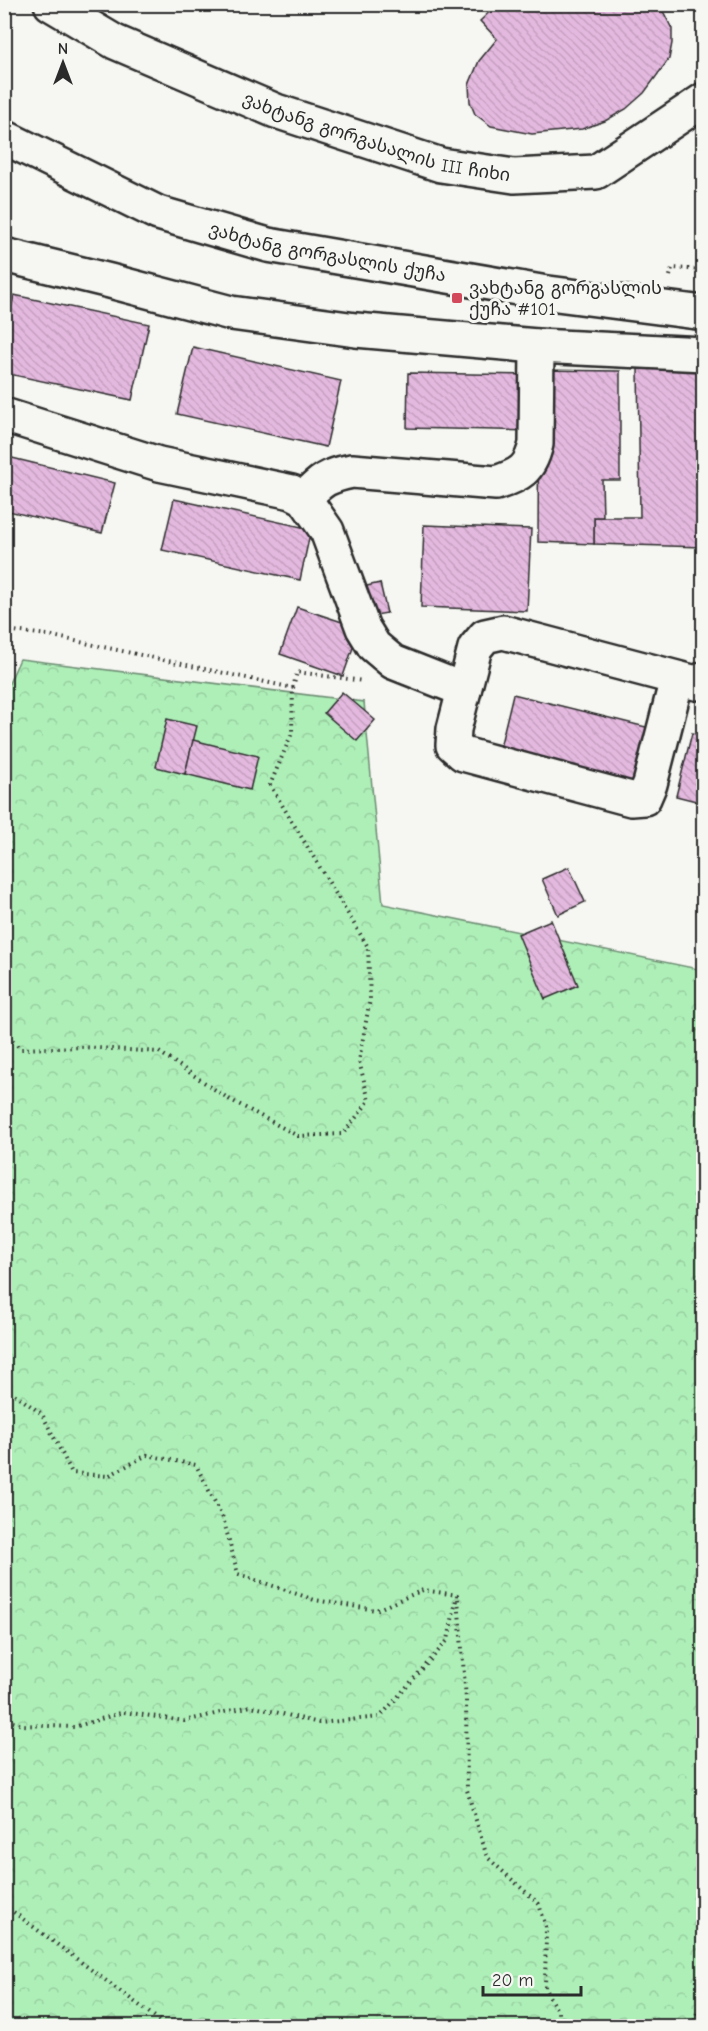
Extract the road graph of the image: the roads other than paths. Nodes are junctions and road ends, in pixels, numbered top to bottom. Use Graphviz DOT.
graph roads {
  1 [pos="51,4"];
  2 [pos="704,100"];
  3 [pos="4,137"];
  4 [pos="4,255"];
  5 [pos="704,313"];
  6 [pos="537,346"];
  7 [pos="704,354"];
  8 [pos="4,415"];
  9 [pos="304,498"];
  10 [pos="690,679"];
  11 [pos="464,690"];
  1 -- 2 [label="street, ვახტანგ გორგასალის III ჩიხი"];
  3 -- 5 [label="street, ვახტანგ გორგასლის ქუჩა"];
  4 -- 6 [label="street"];
  6 -- 7 [label="street"];
  6 -- 9 [label="street"];
  8 -- 9 [label="street"];
  9 -- 11 [label="street"];
  10 -- 11 [label="street"];
  10 -- 11 [label="street"];
}
